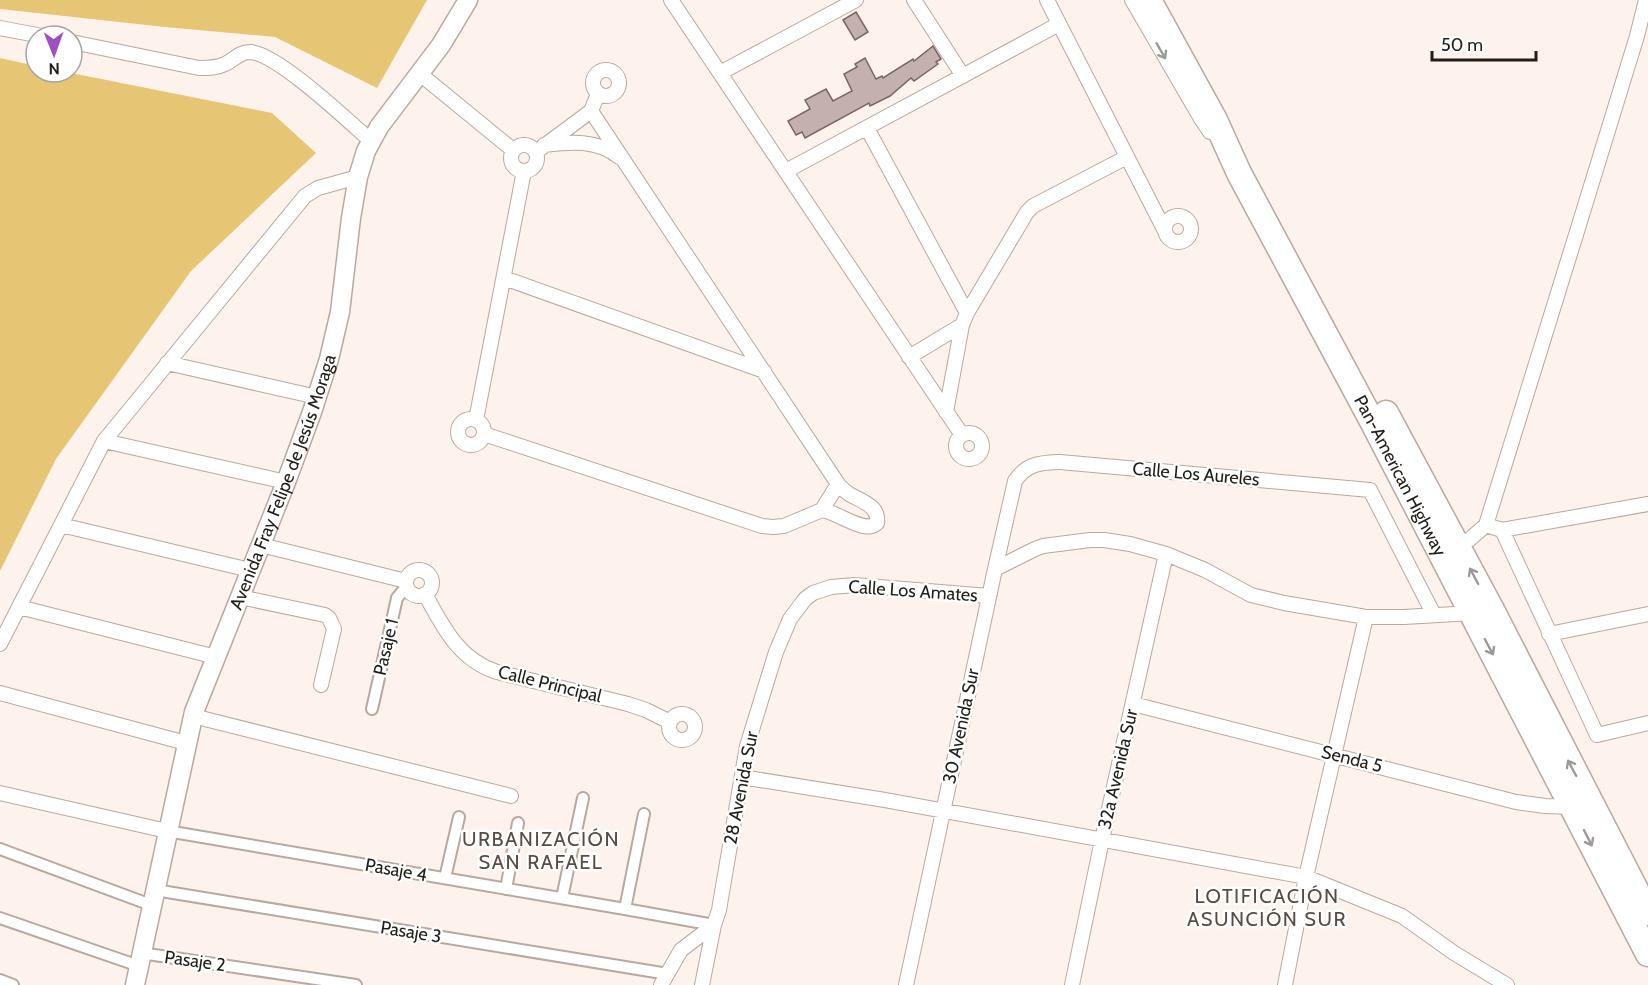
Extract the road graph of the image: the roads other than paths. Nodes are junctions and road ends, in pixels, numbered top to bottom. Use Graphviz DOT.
graph roads {
  1 [pos="468,0"];
  2 [pos="671,0"];
  3 [pos="856,0"];
  4 [pos="914,0"];
  5 [pos="1047,0"];
  6 [pos="1132,0"];
  7 [pos="1149,0"];
  8 [pos="1167,0"];
  9 [pos="1646,0"];
  10 [pos="1059,24"];
  11 [pos="0,28"];
  12 [pos="24,33"];
  13 [pos="84,44"];
  14 [pos="720,73"];
  15 [pos="420,74"];
  16 [pos="963,76"];
  17 [pos="598,94"];
  18 [pos="591,111"];
  19 [pos="867,128"];
  20 [pos="371,141"];
  21 [pos="540,148"];
  22 [pos="513,150"];
  23 [pos="1127,157"];
  24 [pos="626,162"];
  25 [pos="524,171"];
  26 [pos="786,171"];
  27 [pos="1239,173"];
  28 [pos="358,177"];
  29 [pos="1165,231"];
  30 [pos="504,278"];
  31 [pos="965,319"];
  32 [pos="909,357"];
  33 [pos="167,363"];
  34 [pos="764,371"];
  35 [pos="317,398"];
  36 [pos="946,412"];
  37 [pos="476,420"];
  38 [pos="484,434"];
  39 [pos="962,435"];
  40 [pos="104,441"];
  41 [pos="1022,470"];
  42 [pos="286,482"];
  43 [pos="838,484"];
  44 [pos="1648,504"];
  45 [pos="822,510"];
  46 [pos="61,525"];
  47 [pos="1486,525"];
  48 [pos="1502,530"];
  49 [pos="261,545"];
  50 [pos="1458,547"];
  51 [pos="1166,554"];
  52 [pos="995,569"];
  53 [pos="250,570"];
  54 [pos="406,584"];
  55 [pos="425,594"];
  56 [pos="989,596"];
  57 [pos="240,597"];
  58 [pos="805,599"];
  59 [pos="19,607"];
  60 [pos="1472,613"];
  61 [pos="1648,614"];
  62 [pos="1434,615"];
  63 [pos="1366,617"];
  64 [pos="1549,634"];
  65 [pos="0,644"];
  66 [pos="216,657"];
  67 [pos="321,685"];
  68 [pos="0,693"];
  69 [pos="1132,704"];
  70 [pos="372,709"];
  71 [pos="193,716"];
  72 [pos="670,723"];
  73 [pos="1648,723"];
  74 [pos="186,743"];
  75 [pos="1334,755"];
  76 [pos="742,777"];
  77 [pos="0,793"];
  78 [pos="511,796"];
  79 [pos="583,798"];
  80 [pos="1572,807"];
  81 [pos="943,811"];
  82 [pos="644,814"];
  83 [pos="459,817"];
  84 [pos="518,823"];
  85 [pos="167,831"];
  86 [pos="1102,840"];
  87 [pos="0,849"];
  88 [pos="1306,877"];
  89 [pos="445,878"];
  90 [pos="506,889"];
  91 [pos="153,898"];
  92 [pos="562,898"];
  93 [pos="625,909"];
  94 [pos="1648,914"];
  95 [pos="0,918"];
  96 [pos="714,925"];
  97 [pos="1648,954"];
  98 [pos="140,960"];
  99 [pos="0,980"];
  100 [pos="664,980"];
  101 [pos="13,985"];
  102 [pos="135,985"];
  103 [pos="356,985"];
  104 [pos="702,985"];
  105 [pos="906,985"];
  106 [pos="1072,985"];
  107 [pos="1285,985"];
  108 [pos="1507,985"];
  1 -- 15 [label="street, Avenida Fray Felipe de Jesús Moraga"];
  2 -- 14 [label="street"];
  3 -- 14 [label="street"];
  4 -- 16 [label="street"];
  5 -- 10 [label="street"];
  6 -- 27 [label="street, one-way"];
  7 -- 27 [label="highway, Pan-American Highway"];
  8 -- 50 [label="highway, Pan-American Highway"];
  9 -- 47 [label="street"];
  10 -- 16 [label="street"];
  10 -- 23 [label="street"];
  11 -- 12 [label="street"];
  13 -- 20 [label="street"];
  14 -- 26 [label="street"];
  15 -- 20 [label="street, Avenida Fray Felipe de Jesús Moraga"];
  15 -- 22 [label="street"];
  16 -- 19 [label="street"];
  17 -- 18 [label="street"];
  18 -- 21 [label="street"];
  18 -- 24 [label="street"];
  19 -- 26 [label="street"];
  19 -- 31 [label="street"];
  20 -- 28 [label="street, Avenida Fray Felipe de Jesús Moraga"];
  21 -- 22 [label="street"];
  21 -- 24 [label="street"];
  21 -- 25 [label="street"];
  22 -- 25 [label="street"];
  23 -- 29 [label="street"];
  23 -- 31 [label="street"];
  24 -- 34 [label="street"];
  25 -- 30 [label="street"];
  26 -- 32 [label="street"];
  27 -- 60 [label="highway, Pan-American Highway"];
  28 -- 33 [label="street"];
  28 -- 35 [label="street, Avenida Fray Felipe de Jesús Moraga"];
  30 -- 34 [label="street"];
  30 -- 37 [label="street"];
  31 -- 32 [label="street"];
  31 -- 36 [label="street"];
  32 -- 36 [label="street"];
  33 -- 35 [label="street"];
  33 -- 40 [label="street"];
  34 -- 43 [label="street"];
  35 -- 42 [label="street, Avenida Fray Felipe de Jesús Moraga"];
  36 -- 39 [label="street"];
  37 -- 38 [label="street"];
  37 -- 38 [label="street"];
  38 -- 45 [label="street"];
  40 -- 42 [label="street"];
  40 -- 46 [label="street"];
  41 -- 52 [label="street, 30 Avenida Sur"];
  41 -- 62 [label="street, Calle Los Aureles"];
  42 -- 49 [label="street, Avenida Fray Felipe de Jesús Moraga"];
  43 -- 45 [label="street"];
  43 -- 45 [label="street"];
  44 -- 48 [label="street"];
  46 -- 53 [label="street"];
  46 -- 59 [label="street"];
  47 -- 48 [label="street"];
  47 -- 50 [label="street"];
  48 -- 64 [label="street"];
  49 -- 53 [label="street, Avenida Fray Felipe de Jesús Moraga"];
  49 -- 54 [label="street"];
  94 -- 50 [label="highway, Pan-American Highway, one-way"];
  51 -- 52 [label="street, Calle Los Amates"];
  51 -- 63 [label="street, Calle Los Amates"];
  51 -- 69 [label="street, 32a Avenida Sur"];
  52 -- 56 [label="street, 30 Avenida Sur"];
  53 -- 57 [label="street, Avenida Fray Felipe de Jesús Moraga"];
  54 -- 55 [label="street"];
  54 -- 55 [label="street"];
  54 -- 70 [label="street, Pasaje 1"];
  55 -- 72 [label="street, Calle Principal"];
  56 -- 58 [label="street, Calle Los Amates"];
  56 -- 81 [label="street, 30 Avenida Sur"];
  57 -- 66 [label="street, Avenida Fray Felipe de Jesús Moraga"];
  57 -- 67 [label="street"];
  58 -- 76 [label="street, 28 Avenida Sur"];
  59 -- 65 [label="street"];
  59 -- 66 [label="street"];
  60 -- 62 [label="street, Calle Los Amates"];
  60 -- 80 [label="highway, Pan-American Highway, one-way"];
  61 -- 64 [label="street"];
  62 -- 63 [label="street, Calle Los Amates"];
  63 -- 75 [label="street"];
  64 -- 73 [label="street"];
  66 -- 71 [label="street, Avenida Fray Felipe de Jesús Moraga"];
  68 -- 74 [label="street"];
  69 -- 75 [label="street, Senda 5"];
  69 -- 86 [label="street, 32a Avenida Sur"];
  71 -- 74 [label="street, Avenida Fray Felipe de Jesús Moraga"];
  71 -- 78 [label="street"];
  74 -- 85 [label="street, Avenida Fray Felipe de Jesús Moraga"];
  75 -- 80 [label="street, Senda 5"];
  75 -- 88 [label="street"];
  76 -- 81 [label="street"];
  76 -- 96 [label="street, 28 Avenida Sur"];
  77 -- 85 [label="street"];
  79 -- 92 [label="street"];
  80 -- 97 [label="highway, Pan-American Highway, one-way"];
  81 -- 86 [label="street"];
  81 -- 105 [label="street, 30 Avenida Sur"];
  82 -- 93 [label="street"];
  83 -- 89 [label="street"];
  84 -- 90 [label="street"];
  85 -- 89 [label="street, Pasaje 4"];
  85 -- 91 [label="street, Avenida Fray Felipe de Jesús Moraga"];
  86 -- 88 [label="street"];
  86 -- 106 [label="street, 32a Avenida Sur"];
  87 -- 91 [label="street"];
  88 -- 107 [label="street"];
  88 -- 108 [label="street"];
  89 -- 90 [label="street, Pasaje 4"];
  90 -- 92 [label="street, Pasaje 4"];
  91 -- 98 [label="street, Avenida Fray Felipe de Jesús Moraga"];
  91 -- 100 [label="street, Pasaje 3"];
  92 -- 93 [label="street, Pasaje 4"];
  93 -- 96 [label="street, Pasaje 4"];
  95 -- 98 [label="street"];
  96 -- 100 [label="street"];
  96 -- 104 [label="street, 28 Avenida Sur"];
  98 -- 102 [label="street, Avenida Fray Felipe de Jesús Moraga"];
  98 -- 103 [label="street, Pasaje 2"];
  99 -- 101 [label="street"];
}
